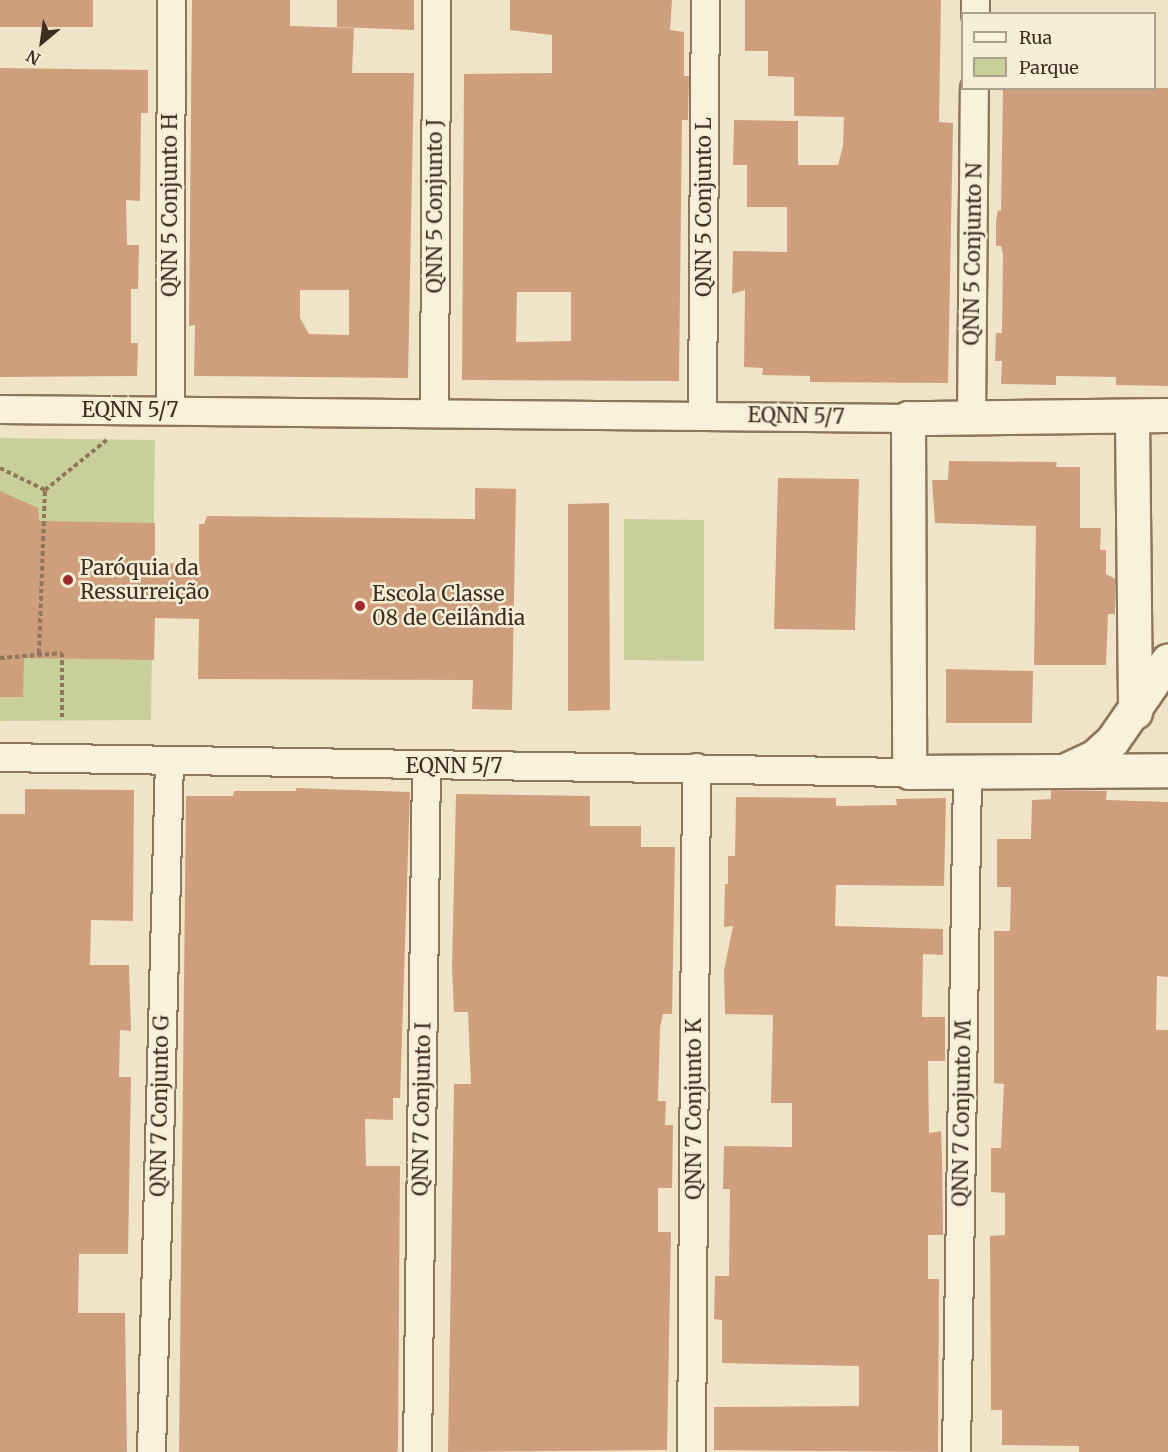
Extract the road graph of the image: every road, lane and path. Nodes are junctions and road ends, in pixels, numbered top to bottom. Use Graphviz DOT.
graph roads {
  1 [pos="171,0"];
  2 [pos="436,0"];
  3 [pos="705,0"];
  4 [pos="974,90"];
  5 [pos="0,409"];
  6 [pos="170,410"];
  7 [pos="434,412"];
  8 [pos="702,414"];
  9 [pos="908,418"];
  10 [pos="971,419"];
  11 [pos="1154,419"];
  12 [pos="108,439"];
  13 [pos="0,468"];
  14 [pos="45,490"];
  15 [pos="39,652"];
  16 [pos="0,658"];
  17 [pos="1168,660"];
  18 [pos="1135,712"];
  19 [pos="62,720"];
  20 [pos="0,757"];
  21 [pos="169,760"];
  22 [pos="426,766"];
  23 [pos="696,767"];
  24 [pos="1066,770"];
  25 [pos="1168,770"];
  26 [pos="909,772"];
  27 [pos="967,773"];
  28 [pos="151,1452"];
  29 [pos="417,1452"];
  30 [pos="691,1452"];
  31 [pos="956,1452"];
  1 -- 6 [label="street, QNN 5 Conjunto H"];
  2 -- 7 [label="street, QNN 5 Conjunto J"];
  3 -- 8 [label="street, QNN 5 Conjunto L"];
  4 -- 10 [label="street, QNN 5 Conjunto N"];
  5 -- 6 [label="street, EQNN 5/7"];
  6 -- 7 [label="street, EQNN 5/7"];
  7 -- 8 [label="street, EQNN 5/7"];
  8 -- 9 [label="street, EQNN 5/7"];
  9 -- 10 [label="street"];
  9 -- 26 [label="street"];
  10 -- 11 [label="street"];
  11 -- 18 [label="street"];
  12 -- 14 [label="path"];
  13 -- 14 [label="path"];
  14 -- 15 [label="path"];
  15 -- 16 [label="path"];
  15 -- 19 [label="path"];
  17 -- 18 [label="street"];
  18 -- 24 [label="street"];
  20 -- 21 [label="street, EQNN 5/7"];
  21 -- 22 [label="street, EQNN 5/7"];
  21 -- 28 [label="street, QNN 7 Conjunto G"];
  22 -- 23 [label="street, EQNN 5/7"];
  22 -- 29 [label="street, QNN 7 Conjunto I"];
  23 -- 26 [label="street, EQNN 5/7"];
  23 -- 30 [label="street, QNN 7 Conjunto K"];
  24 -- 25 [label="street"];
  24 -- 27 [label="street"];
  26 -- 27 [label="street"];
  27 -- 31 [label="street, QNN 7 Conjunto M"];
}
